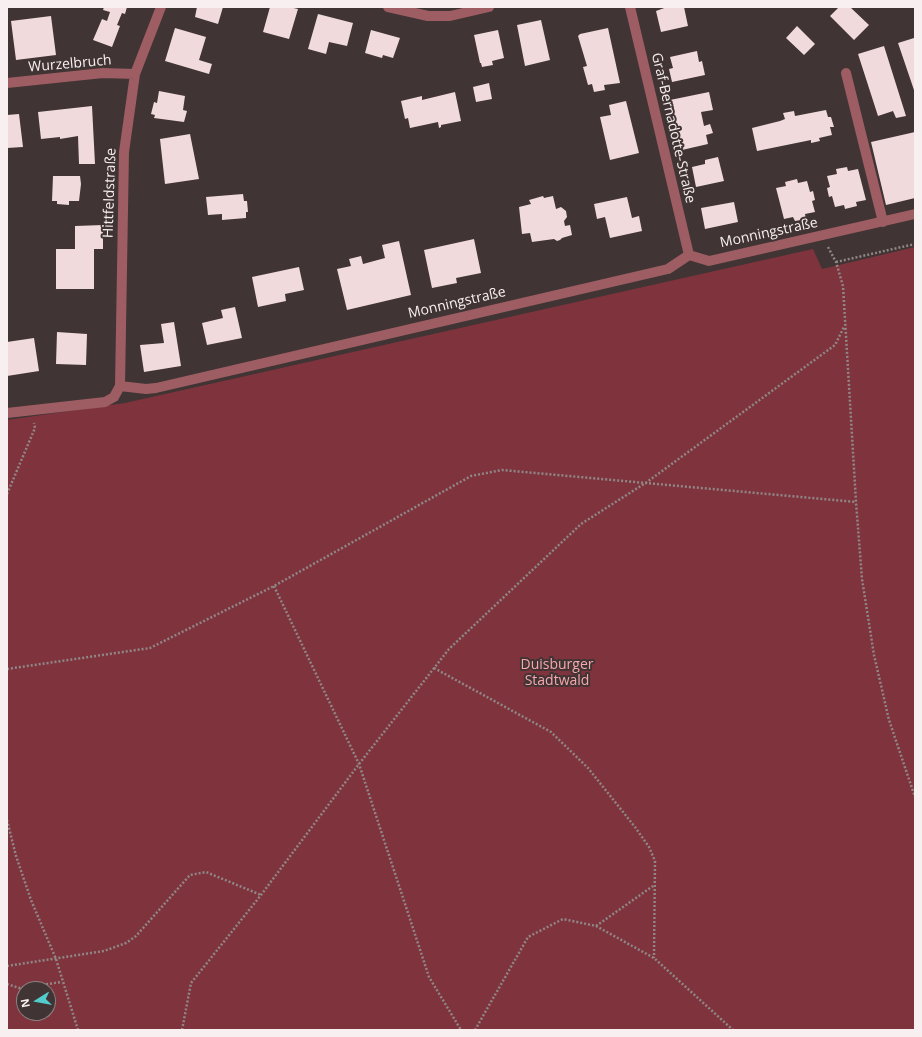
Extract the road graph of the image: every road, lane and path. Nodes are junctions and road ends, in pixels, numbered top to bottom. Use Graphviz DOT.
graph roads {
  1 [pos="161,7"];
  2 [pos="388,7"];
  3 [pos="489,7"];
  4 [pos="630,7"];
  5 [pos="846,73"];
  6 [pos="136,74"];
  7 [pos="7,83"];
  8 [pos="915,214"];
  9 [pos="883,222"];
  10 [pos="823,236"];
  11 [pos="915,244"];
  12 [pos="689,255"];
  13 [pos="836,262"];
  14 [pos="844,327"];
  15 [pos="120,386"];
  16 [pos="32,411"];
  17 [pos="7,413"];
  18 [pos="647,482"];
  19 [pos="7,494"];
  20 [pos="856,502"];
  21 [pos="274,586"];
  22 [pos="434,668"];
  23 [pos="7,669"];
  24 [pos="359,764"];
  25 [pos="915,796"];
  26 [pos="7,820"];
  27 [pos="653,886"];
  28 [pos="261,895"];
  29 [pos="596,926"];
  30 [pos="654,958"];
  31 [pos="56,959"];
  32 [pos="7,966"];
  33 [pos="62,982"];
  34 [pos="7,984"];
  35 [pos="78,1030"];
  36 [pos="182,1030"];
  37 [pos="461,1030"];
  38 [pos="475,1030"];
  39 [pos="733,1030"];
  1 -- 6 [label="street, Hittfeldstraße"];
  2 -- 3 [label="street"];
  4 -- 12 [label="street, Graf-Bernadotte-Straße"];
  5 -- 9 [label="street"];
  6 -- 7 [label="street, Wurzelbruch"];
  6 -- 15 [label="street, Hittfeldstraße"];
  8 -- 9 [label="street, Monningstraße"];
  9 -- 10 [label="street, Monningstraße"];
  10 -- 12 [label="street, Monningstraße"];
  10 -- 13 [label="path"];
  11 -- 13 [label="path"];
  12 -- 15 [label="street, Monningstraße"];
  13 -- 14 [label="path"];
  14 -- 18 [label="path"];
  14 -- 20 [label="path"];
  15 -- 16 [label="street"];
  16 -- 17 [label="street"];
  16 -- 19 [label="path"];
  18 -- 20 [label="path"];
  18 -- 21 [label="path"];
  18 -- 22 [label="path"];
  20 -- 25 [label="path"];
  21 -- 23 [label="path"];
  21 -- 24 [label="path"];
  22 -- 24 [label="path"];
  22 -- 27 [label="path"];
  24 -- 28 [label="path"];
  24 -- 37 [label="path"];
  26 -- 31 [label="path"];
  27 -- 29 [label="path"];
  27 -- 30 [label="path"];
  28 -- 31 [label="path"];
  28 -- 36 [label="path"];
  29 -- 30 [label="path"];
  29 -- 38 [label="path"];
  30 -- 39 [label="path"];
  31 -- 32 [label="path"];
  31 -- 33 [label="path"];
  33 -- 34 [label="path"];
  33 -- 35 [label="path"];
}
